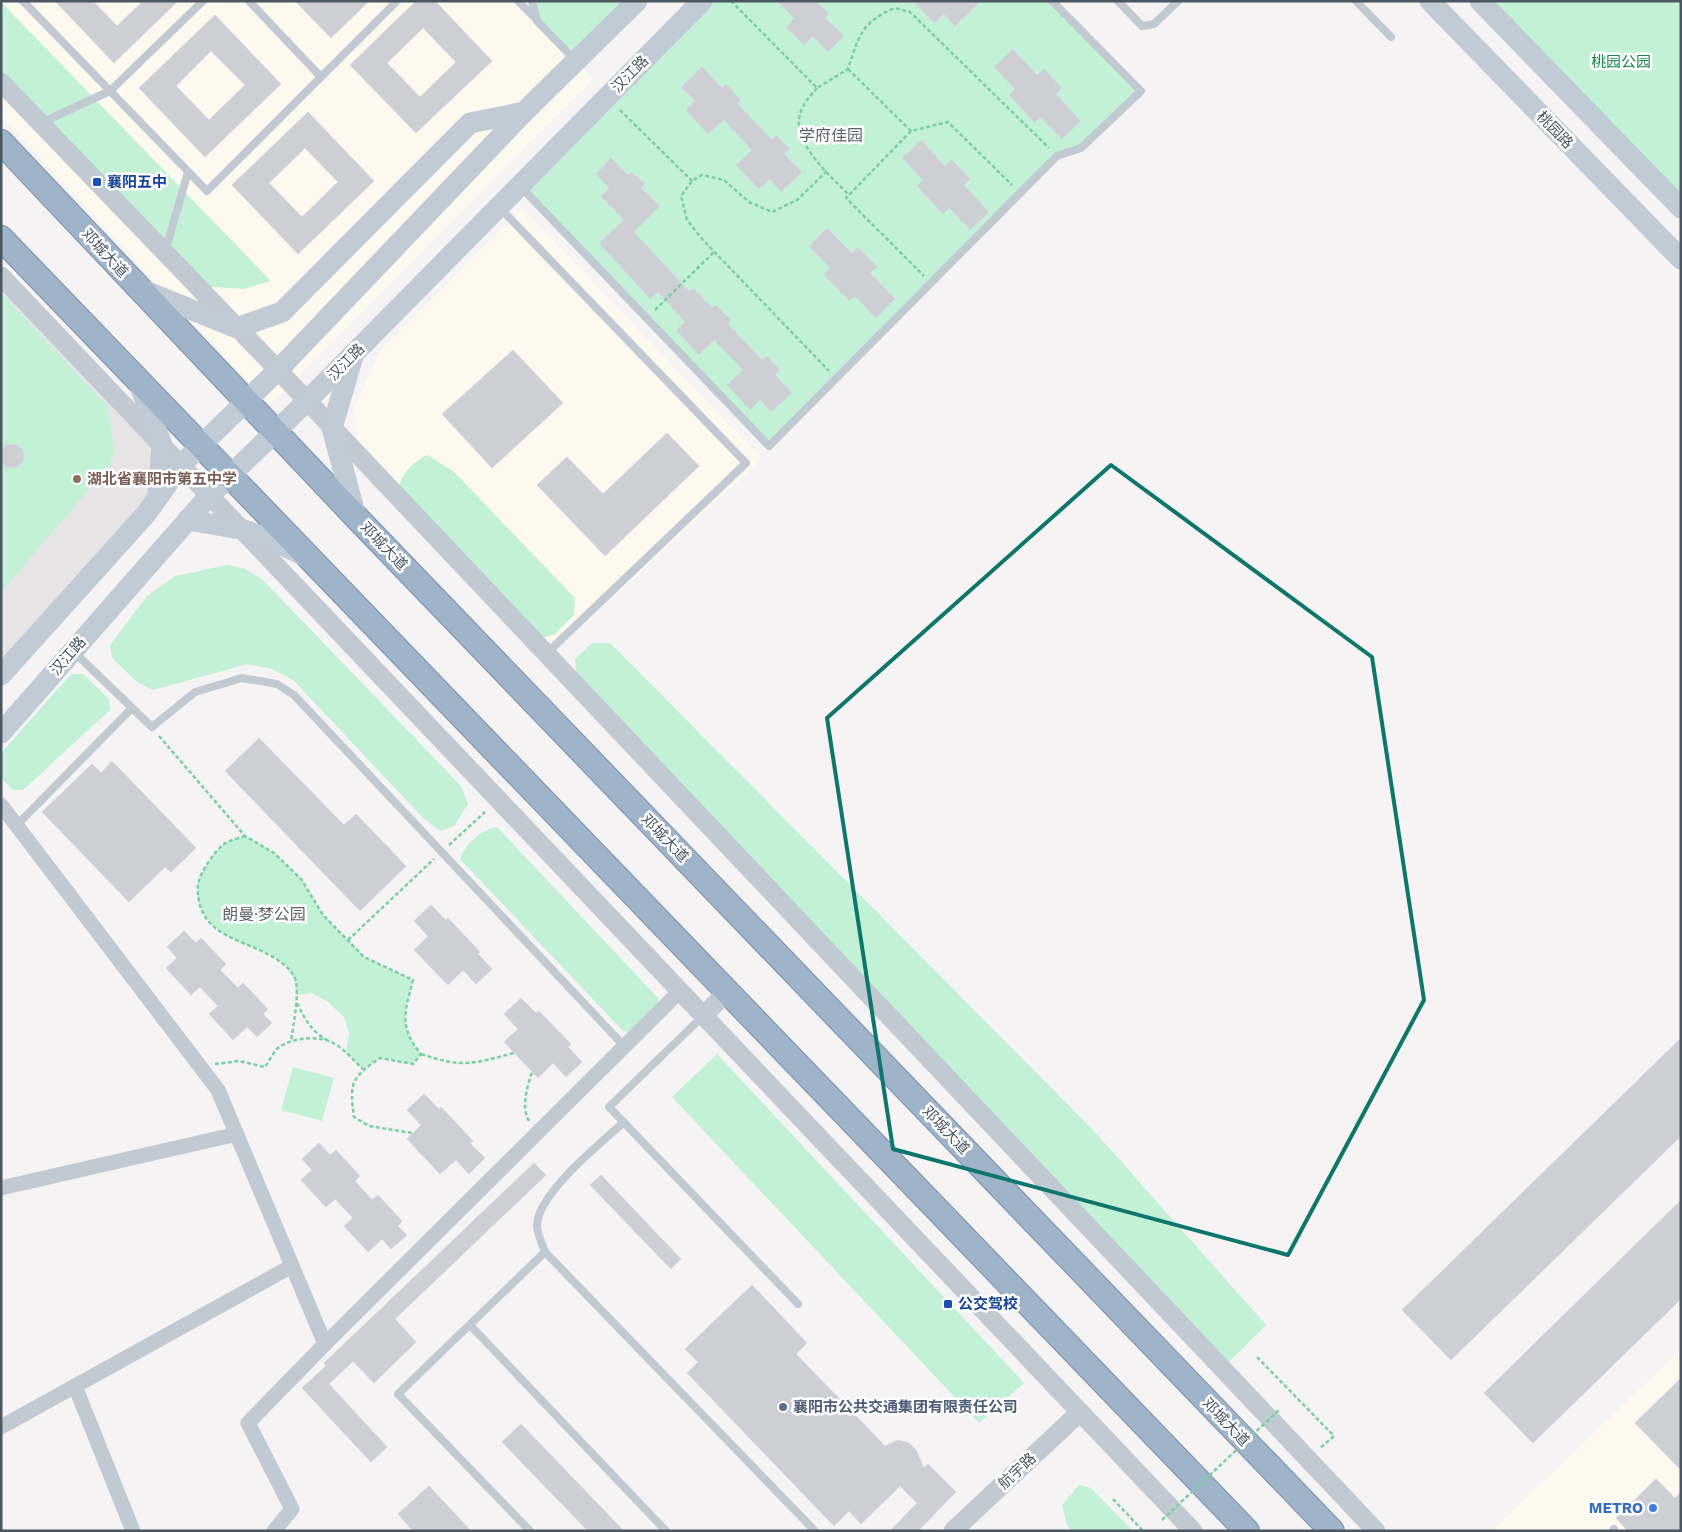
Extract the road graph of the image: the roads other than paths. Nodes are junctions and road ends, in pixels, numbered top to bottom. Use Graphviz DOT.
graph roads {
  1 [pos="23,1"];
  2 [pos="203,1"];
  3 [pos="249,1"];
  4 [pos="397,1"];
  5 [pos="518,1"];
  6 [pos="532,1"];
  7 [pos="637,1"];
  8 [pos="702,1"];
  9 [pos="1052,1"];
  10 [pos="1118,1"];
  11 [pos="1178,1"];
  12 [pos="1356,1"];
  13 [pos="1430,1"];
  14 [pos="1480,1"];
  15 [pos="537,21"];
  16 [pos="1391,37"];
  17 [pos="576,61"];
  18 [pos="320,76"];
  19 [pos="1,82"];
  20 [pos="110,91"];
  21 [pos="524,112"];
  22 [pos="41,124"];
  23 [pos="1,142"];
  24 [pos="188,172"];
  25 [pos="519,186"];
  26 [pos="499,207"];
  27 [pos="1681,208"];
  28 [pos="1,238"];
  29 [pos="165,253"];
  30 [pos="1681,259"];
  31 [pos="1,276"];
  32 [pos="138,288"];
  33 [pos="237,328"];
  34 [pos="354,353"];
  35 [pos="117,358"];
  36 [pos="278,370"];
  37 [pos="99,376"];
  38 [pos="138,381"];
  39 [pos="244,400"];
  40 [pos="307,401"];
  41 [pos="332,428"];
  42 [pos="275,432"];
  43 [pos="162,445"];
  44 [pos="200,446"];
  45 [pos="181,465"];
  46 [pos="230,477"];
  47 [pos="158,496"];
  48 [pos="209,496"];
  49 [pos="356,517"];
  50 [pos="187,520"];
  51 [pos="240,529"];
  52 [pos="307,557"];
  53 [pos="73,650"];
  54 [pos="546,654"];
  55 [pos="1,674"];
  56 [pos="132,708"];
  57 [pos="1,732"];
  58 [pos="1,805"];
  59 [pos="17,825"];
  60 [pos="680,991"];
  61 [pos="727,992"];
  62 [pos="703,1016"];
  63 [pos="624,1046"];
  64 [pos="624,1122"];
  65 [pos="236,1134"];
  66 [pos="1,1188"];
  67 [pos="545,1252"];
  68 [pos="292,1266"];
  69 [pos="798,1304"];
  70 [pos="470,1325"];
  71 [pos="325,1344"];
  72 [pos="75,1386"];
  73 [pos="1080,1412"];
  74 [pos="1,1427"];
  75 [pos="133,1531"];
  76 [pos="274,1531"];
  77 [pos="530,1531"];
  78 [pos="666,1531"];
  79 [pos="815,1531"];
  80 [pos="954,1531"];
  81 [pos="1193,1531"];
  82 [pos="1247,1531"];
  83 [pos="1332,1531"];
  84 [pos="1376,1531"];
  1 -- 20 [label="lane"];
  2 -- 20 [label="lane"];
  3 -- 18 [label="lane"];
  4 -- 18 [label="lane"];
  5 -- 15 [label="lane"];
  6 -- 15 [label="lane"];
  7 -- 17 [label="main road"];
  8 -- 25 [label="main road, 汉江路"];
  9 -- 25 [label="lane"];
  10 -- 11 [label="lane"];
  12 -- 16 [label="lane"];
  13 -- 30 [label="main road, 桃园路"];
  14 -- 27 [label="main road"];
  15 -- 17 [label="lane"];
  17 -- 21 [label="main road"];
  18 -- 24 [label="lane"];
  19 -- 22 [label="street"];
  20 -- 22 [label="lane"];
  20 -- 24 [label="lane"];
  21 -- 33 [label="main road"];
  21 -- 36 [label="main road"];
  22 -- 29 [label="street"];
  23 -- 32 [label="highway, 邓城大道"];
  24 -- 29 [label="lane"];
  25 -- 26 [label="main road, 汉江路"];
  26 -- 34 [label="main road, 汉江路"];
  26 -- 54 [label="lane"];
  28 -- 35 [label="highway"];
  29 -- 33 [label="street"];
  31 -- 37 [label="street"];
  32 -- 33 [label="main road"];
  32 -- 39 [label="highway, 邓城大道"];
  33 -- 36 [label="street"];
  34 -- 40 [label="main road, 汉江路"];
  34 -- 41 [label="main road"];
  35 -- 37 [label="street"];
  35 -- 38 [label="highway"];
  36 -- 39 [label="main road"];
  36 -- 40 [label="street"];
  37 -- 43 [label="street"];
  38 -- 43 [label="main road"];
  38 -- 44 [label="highway"];
  39 -- 42 [label="highway, 邓城大道"];
  39 -- 44 [label="main road"];
  40 -- 41 [label="street"];
  40 -- 42 [label="main road, 汉江路"];
  41 -- 49 [label="main road"];
  41 -- 54 [label="street"];
  42 -- 46 [label="main road, 汉江路"];
  42 -- 49 [label="highway, 邓城大道"];
  43 -- 45 [label="street"];
  43 -- 47 [label="main road"];
  44 -- 45 [label="main road"];
  44 -- 46 [label="highway"];
  45 -- 47 [label="main road"];
  45 -- 48 [label="street"];
  46 -- 48 [label="main road, 汉江路"];
  46 -- 52 [label="highway"];
  47 -- 55 [label="main road"];
  48 -- 50 [label="main road, 汉江路"];
  48 -- 51 [label="street"];
  49 -- 83 [label="highway, 邓城大道"];
  50 -- 51 [label="main road"];
  50 -- 53 [label="main road, 汉江路"];
  51 -- 52 [label="main road"];
  51 -- 60 [label="street"];
  52 -- 61 [label="highway"];
  53 -- 56 [label="lane"];
  53 -- 57 [label="main road, 汉江路"];
  54 -- 84 [label="street"];
  56 -- 59 [label="lane"];
  56 -- 63 [label="lane"];
  58 -- 59 [label="street"];
  59 -- 65 [label="street"];
  60 -- 62 [label="street"];
  60 -- 63 [label="street"];
  61 -- 62 [label="street"];
  61 -- 82 [label="highway"];
  62 -- 64 [label="lane"];
  62 -- 73 [label="street"];
  63 -- 71 [label="street"];
  64 -- 67 [label="lane"];
  64 -- 69 [label="lane"];
  65 -- 66 [label="street"];
  65 -- 68 [label="street"];
  67 -- 70 [label="lane"];
  67 -- 79 [label="lane"];
  68 -- 71 [label="street"];
  68 -- 72 [label="street"];
  70 -- 77 [label="lane"];
  70 -- 78 [label="lane"];
  71 -- 76 [label="street"];
  72 -- 74 [label="street"];
  72 -- 75 [label="street"];
  73 -- 80 [label="street, 航宇路"];
  73 -- 81 [label="street"];
}
